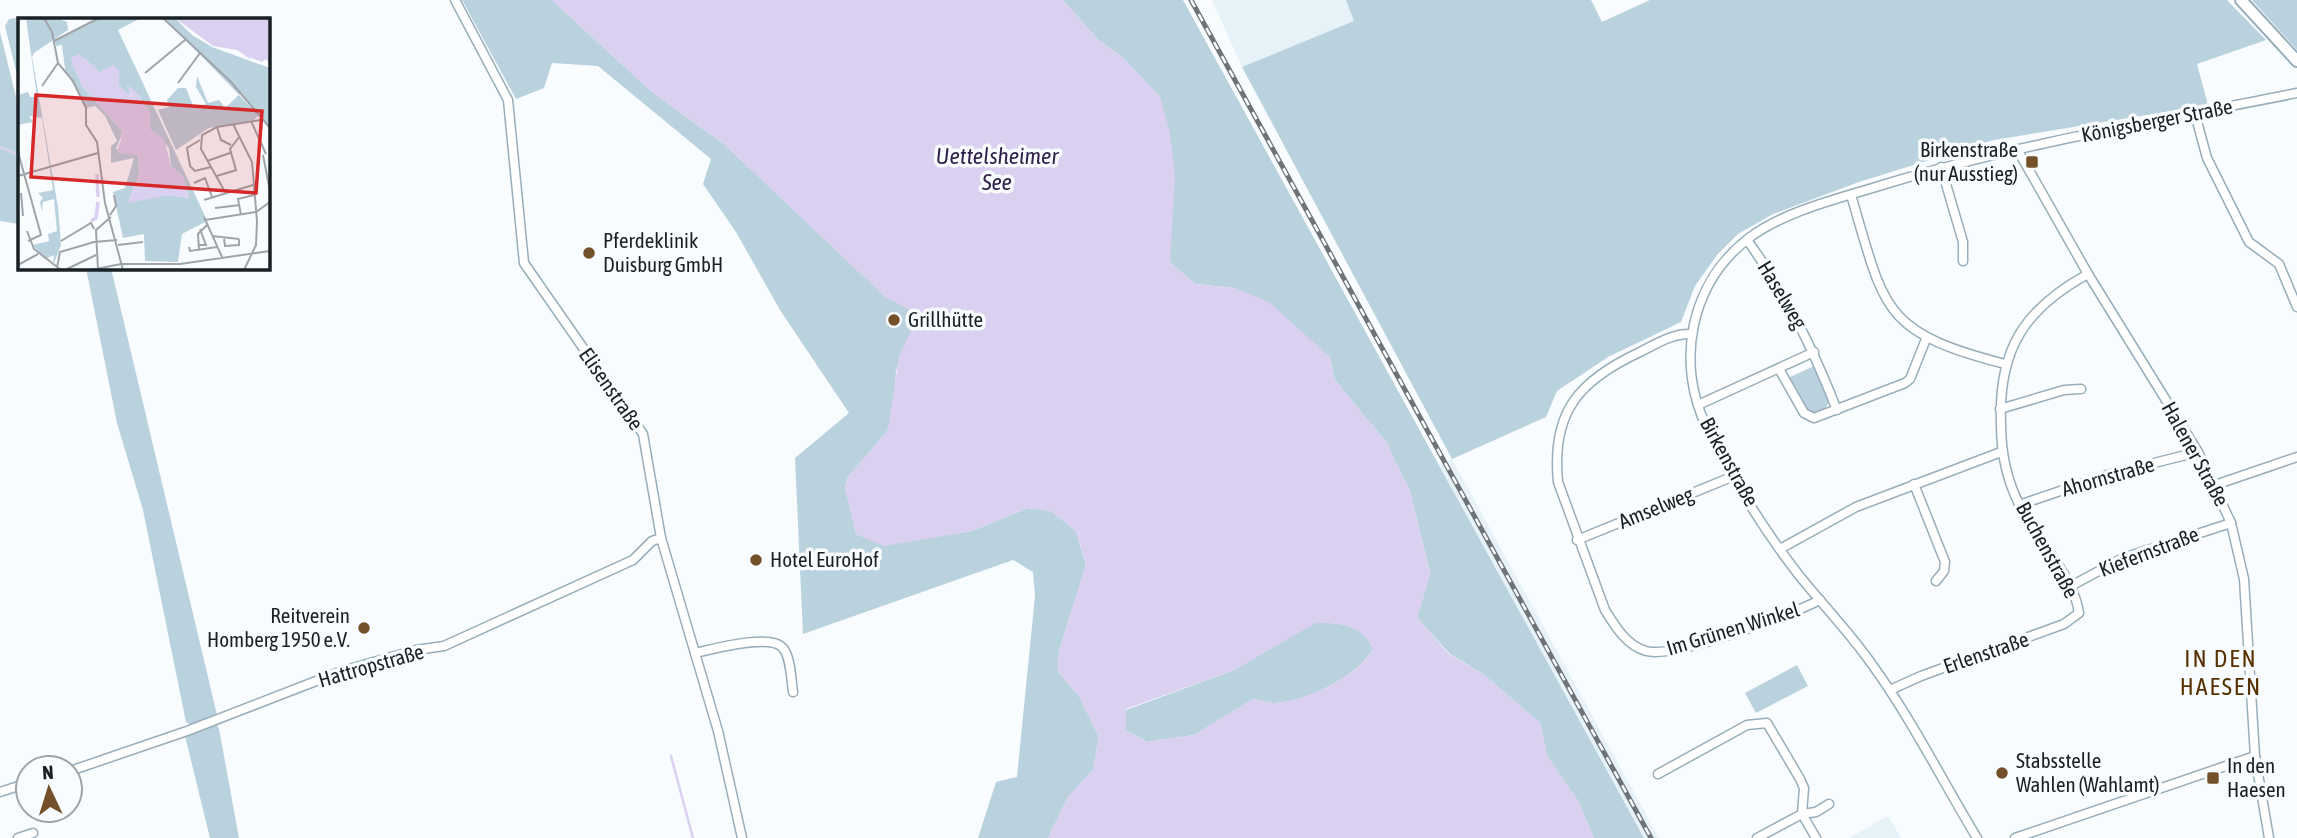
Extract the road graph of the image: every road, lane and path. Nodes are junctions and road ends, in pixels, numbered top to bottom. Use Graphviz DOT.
graph roads {
  1 [pos="455,0"];
  2 [pos="2241,0"];
  3 [pos="2297,61"];
  4 [pos="2297,93"];
  5 [pos="2194,114"];
  6 [pos="2017,149"];
  7 [pos="1941,167"];
  8 [pos="1851,195"];
  9 [pos="1746,240"];
  10 [pos="1963,261"];
  11 [pos="2088,274"];
  12 [pos="2297,307"];
  13 [pos="1691,334"];
  14 [pos="1926,339"];
  15 [pos="1814,352"];
  16 [pos="2005,364"];
  17 [pos="1779,369"];
  18 [pos="2081,389"];
  19 [pos="1698,405"];
  20 [pos="2000,409"];
  21 [pos="1837,410"];
  22 [pos="2001,452"];
  23 [pos="2198,452"];
  24 [pos="2297,457"];
  25 [pos="1734,476"];
  26 [pos="1914,484"];
  27 [pos="2215,485"];
  28 [pos="2019,505"];
  29 [pos="2231,523"];
  30 [pos="661,538"];
  31 [pos="1577,540"];
  32 [pos="1780,549"];
  33 [pos="1936,581"];
  34 [pos="2069,587"];
  35 [pos="1820,600"];
  36 [pos="2079,613"];
  37 [pos="695,653"];
  38 [pos="1890,690"];
  39 [pos="793,692"];
  40 [pos="2255,756"];
  41 [pos="84,766"];
  42 [pos="1658,774"];
  43 [pos="1829,804"];
  44 [pos="1802,814"];
  45 [pos="33,833"];
  46 [pos="18,838"];
  47 [pos="742,838"];
  48 [pos="1756,838"];
  49 [pos="1816,838"];
  50 [pos="1977,838"];
  51 [pos="2015,838"];
  52 [pos="2269,838"];
  1 -- 30 [label="street, Elisenstraße"];
  2 -- 3 [label="main road"];
  4 -- 5 [label="street, Königsberger Straße"];
  5 -- 6 [label="street, Königsberger Straße"];
  5 -- 12 [label="street"];
  6 -- 7 [label="street, Birkenstraße"];
  6 -- 11 [label="street, Halener Straße"];
  7 -- 8 [label="street, Birkenstraße"];
  7 -- 10 [label="street"];
  8 -- 9 [label="street, Birkenstraße"];
  8 -- 14 [label="street"];
  9 -- 13 [label="street, Birkenstraße"];
  9 -- 15 [label="street, Haselweg"];
  11 -- 16 [label="street, Buchenstraße"];
  11 -- 23 [label="street, Halener Straße"];
  13 -- 19 [label="street, Birkenstraße"];
  13 -- 31 [label="street, Im Grünen Winkel"];
  14 -- 16 [label="street"];
  14 -- 21 [label="street"];
  15 -- 17 [label="street, Haselweg"];
  15 -- 21 [label="street, Haselweg"];
  16 -- 20 [label="street, Buchenstraße"];
  17 -- 19 [label="street, Haselweg"];
  17 -- 21 [label="street"];
  18 -- 20 [label="street"];
  19 -- 25 [label="street, Birkenstraße"];
  20 -- 22 [label="street, Buchenstraße"];
  22 -- 26 [label="street"];
  22 -- 28 [label="street, Buchenstraße"];
  23 -- 27 [label="street, Halener Straße"];
  23 -- 28 [label="street, Ahornstraße"];
  24 -- 27 [label="street"];
  25 -- 31 [label="street, Amselweg"];
  25 -- 32 [label="street, Birkenstraße"];
  26 -- 32 [label="street"];
  26 -- 33 [label="street"];
  27 -- 29 [label="street, Halener Straße"];
  28 -- 34 [label="street, Buchenstraße"];
  29 -- 34 [label="street, Kiefernstraße"];
  29 -- 40 [label="street, Halener Straße"];
  30 -- 37 [label="street, Elisenstraße"];
  30 -- 41 [label="street, Hattropstraße"];
  31 -- 35 [label="street, Im Grünen Winkel"];
  32 -- 35 [label="street, Birkenstraße"];
  34 -- 36 [label="street, Buchenstraße"];
  35 -- 38 [label="street, Birkenstraße"];
  36 -- 38 [label="street, Erlenstraße"];
  37 -- 39 [label="street"];
  37 -- 47 [label="street, Elisenstraße"];
  38 -- 50 [label="street, Birkenstraße"];
  40 -- 51 [label="street"];
  40 -- 52 [label="street, Halener Straße"];
  42 -- 44 [label="street"];
  43 -- 44 [label="street"];
  44 -- 48 [label="street"];
  44 -- 49 [label="street"];
  45 -- 46 [label="street"];
}
